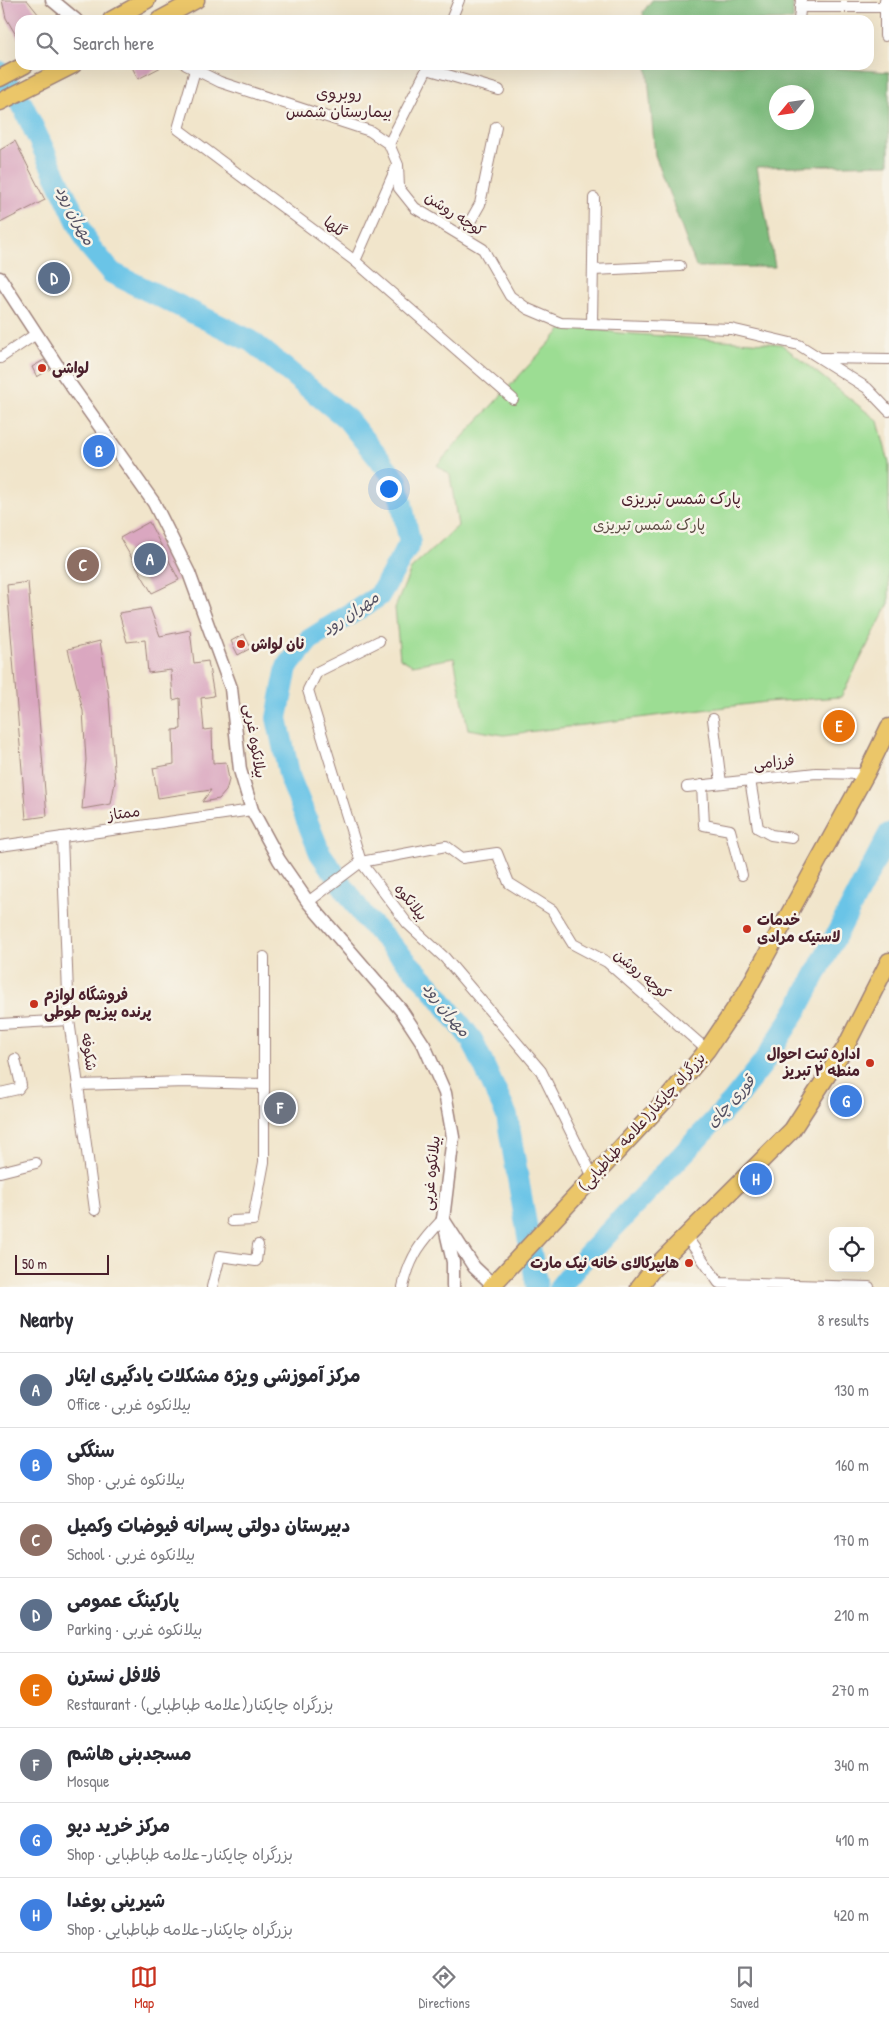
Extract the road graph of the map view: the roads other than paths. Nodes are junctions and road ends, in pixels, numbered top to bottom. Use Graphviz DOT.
graph roads {
  1 [pos="52,0"];
  2 [pos="146,0"];
  3 [pos="196,0"];
  4 [pos="459,0"];
  5 [pos="800,4"];
  6 [pos="886,5"];
  7 [pos="70,15"];
  8 [pos="119,15"];
  9 [pos="168,15"];
  10 [pos="454,15"];
  11 [pos="885,36"];
  12 [pos="15,70"];
  13 [pos="63,70"];
  14 [pos="189,70"];
  15 [pos="196,70"];
  16 [pos="426,70"];
  17 [pos="437,70"];
  18 [pos="0,78"];
  19 [pos="499,90"];
  20 [pos="0,102"];
  21 [pos="496,127"];
  22 [pos="389,144"];
  23 [pos="398,164"];
  24 [pos="594,198"];
  25 [pos="462,236"];
  26 [pos="355,261"];
  27 [pos="680,266"];
  28 [pos="593,270"];
  29 [pos="0,278"];
  30 [pos="592,324"];
  31 [pos="36,334"];
  32 [pos="0,358"];
  33 [pos="820,358"];
  34 [pos="889,359"];
  35 [pos="513,399"];
  36 [pos="889,411"];
  37 [pos="380,642"];
  38 [pos="713,719"];
  39 [pos="889,727"];
  40 [pos="866,774"];
  41 [pos="750,780"];
  42 [pos="721,783"];
  43 [pos="702,785"];
  44 [pos="686,787"];
  45 [pos="252,810"];
  46 [pos="62,837"];
  47 [pos="792,838"];
  48 [pos="0,846"];
  49 [pos="361,862"];
  50 [pos="742,875"];
  51 [pos="308,902"];
  52 [pos="264,957"];
  53 [pos="889,961"];
  54 [pos="69,1020"];
  55 [pos="0,1024"];
  56 [pos="707,1050"];
  57 [pos="15,1058"];
  58 [pos="263,1084"];
  59 [pos="78,1085"];
  60 [pos="0,1093"];
  61 [pos="36,1163"];
  62 [pos="0,1172"];
  63 [pos="593,1177"];
  64 [pos="95,1210"];
  65 [pos="443,1219"];
  66 [pos="232,1221"];
  67 [pos="686,1236"];
  68 [pos="258,1245"];
  69 [pos="492,1286"];
  70 [pos="212,1287"];
  71 [pos="403,1287"];
  72 [pos="453,1287"];
  73 [pos="639,1287"];
  74 [pos="869,1287"];
  1 -- 7 [label="street"];
  2 -- 8 [label="highway"];
  3 -- 9 [label="highway"];
  4 -- 10 [label="street"];
  5 -- 6 [label="street"];
  6 -- 11 [label="street"];
  12 -- 18 [label="highway"];
  13 -- 20 [label="highway"];
  14 -- 26 [label="street, گلها"];
  15 -- 22 [label="street"];
  16 -- 22 [label="street"];
  17 -- 19 [label="street"];
  21 -- 25 [label="street"];
  22 -- 23 [label="street, کوچه روشن"];
  23 -- 25 [label="street, کوچه روشن"];
  23 -- 26 [label="street"];
  24 -- 28 [label="street"];
  25 -- 30 [label="street, کوچه روشن"];
  26 -- 35 [label="street, گلها"];
  27 -- 28 [label="street"];
  28 -- 30 [label="street"];
  29 -- 31 [label="street, بیلانکوه غربی"];
  30 -- 33 [label="street, کوچه روشن"];
  31 -- 32 [label="street"];
  31 -- 45 [label="street, بیلانکوه غربی"];
  33 -- 34 [label="street"];
  33 -- 36 [label="street, کوچه روشن"];
  37 -- 49 [label="street, بیلانکوه"];
  38 -- 42 [label="street"];
  39 -- 40 [label="highway, بزرگراه چایکنار(علامه طباطبایی)"];
  40 -- 41 [label="street, فرزامی"];
  40 -- 56 [label="highway, بزرگراه چایکنار(علامه طباطبایی)"];
  41 -- 42 [label="street, فرزامی"];
  41 -- 47 [label="street"];
  42 -- 43 [label="street, فرزامی"];
  43 -- 44 [label="street, فرزامی"];
  43 -- 50 [label="street"];
  45 -- 46 [label="street, ممتاز"];
  45 -- 51 [label="street, بیلانکوه غربی"];
  46 -- 48 [label="street, ممتاز"];
  46 -- 54 [label="street, شکوفه"];
  49 -- 51 [label="street"];
  49 -- 56 [label="street, کوچه روشن"];
  49 -- 63 [label="street, بیلانکوه"];
  51 -- 65 [label="street, بیلانکوه غربی"];
  52 -- 58 [label="street"];
  53 -- 67 [label="highway"];
  54 -- 55 [label="street"];
  54 -- 59 [label="street, شکوفه"];
  56 -- 63 [label="highway, بزرگراه چایکنار(علامه طباطبایی)"];
  57 -- 60 [label="street"];
  58 -- 59 [label="street"];
  58 -- 66 [label="street"];
  59 -- 64 [label="street, شکوفه"];
  61 -- 62 [label="street"];
  63 -- 69 [label="highway, بزرگراه چایکنار(علامه طباطبایی)"];
  65 -- 69 [label="street"];
  65 -- 71 [label="street, بیلانکوه غربی"];
  65 -- 72 [label="street"];
  67 -- 73 [label="highway"];
  67 -- 74 [label="street"];
  68 -- 70 [label="street"];
}
